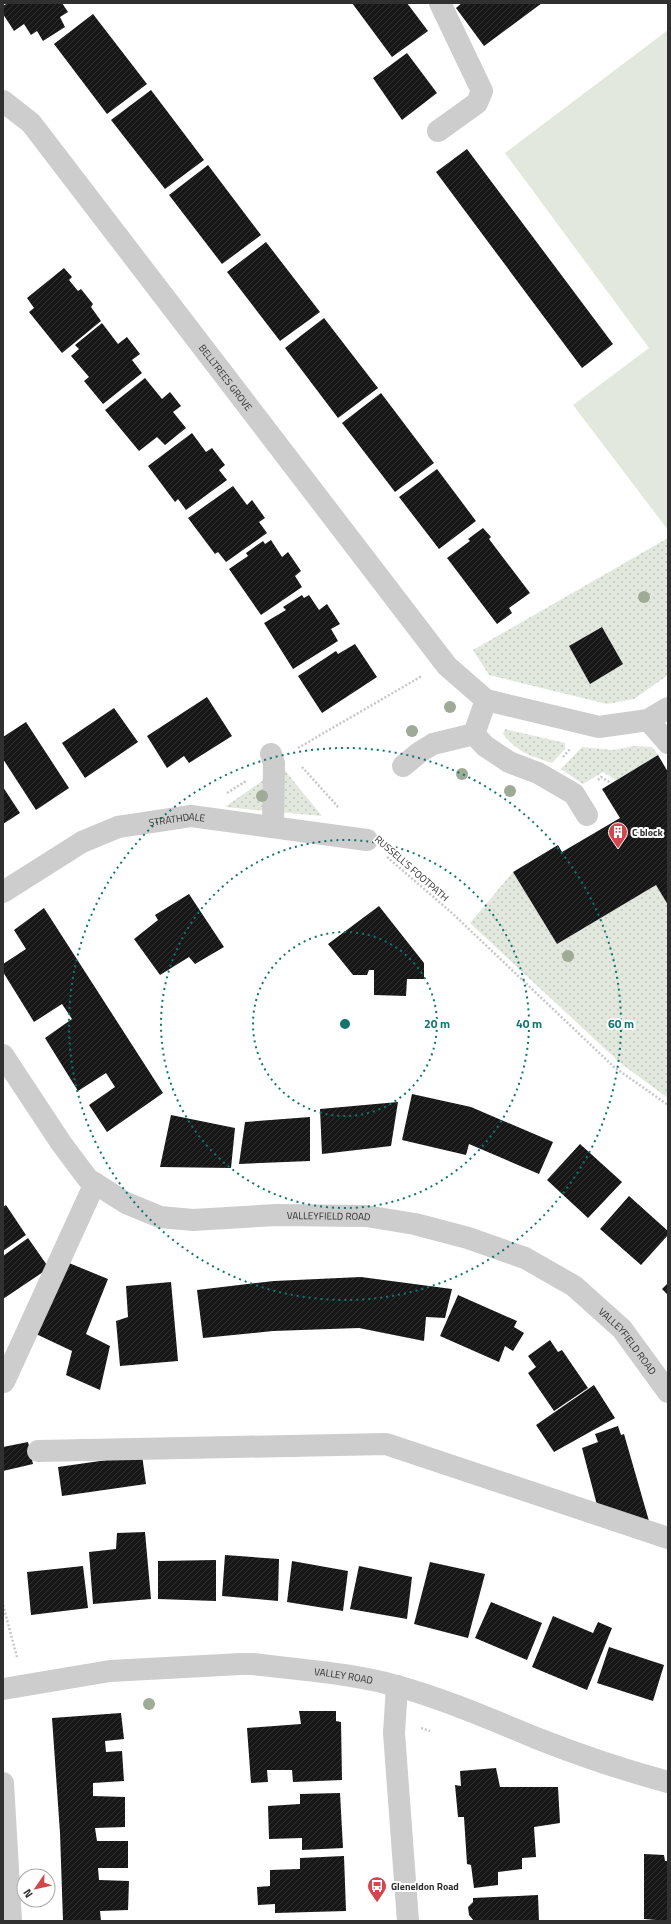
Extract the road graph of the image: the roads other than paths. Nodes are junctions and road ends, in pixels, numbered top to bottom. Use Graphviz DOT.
graph roads {
  1 [pos="440,3"];
  2 [pos="3,101"];
  3 [pos="438,131"];
  4 [pos="486,700"];
  5 [pos="668,708"];
  6 [pos="648,720"];
  7 [pos="474,734"];
  8 [pos="668,743"];
  9 [pos="271,754"];
  10 [pos="403,766"];
  11 [pos="587,815"];
  12 [pos="273,828"];
  13 [pos="367,840"];
  14 [pos="3,892"];
  15 [pos="3,1055"];
  16 [pos="95,1183"];
  17 [pos="4,1382"];
  18 [pos="668,1392"];
  19 [pos="38,1451"];
  20 [pos="668,1538"];
  21 [pos="397,1686"];
  22 [pos="3,1690"];
  23 [pos="668,1782"];
  24 [pos="3,1783"];
  25 [pos="11,1921"];
  26 [pos="408,1921"];
  1 -- 3 [label="street"];
  2 -- 4 [label="street, BELLTREES GROVE"];
  4 -- 6 [label="street"];
  4 -- 7 [label="street"];
  5 -- 6 [label="street"];
  6 -- 8 [label="street"];
  7 -- 10 [label="street"];
  7 -- 11 [label="street"];
  9 -- 12 [label="street"];
  12 -- 13 [label="street, STRATHDALE"];
  12 -- 14 [label="street, STRATHDALE"];
  15 -- 16 [label="street, VALLEYFIELD ROAD"];
  16 -- 17 [label="street"];
  16 -- 18 [label="street, VALLEYFIELD ROAD"];
  19 -- 20 [label="street"];
  21 -- 22 [label="street, VALLEY ROAD"];
  21 -- 23 [label="street, VALLEY ROAD"];
  21 -- 26 [label="street"];
  24 -- 25 [label="street"];
}
